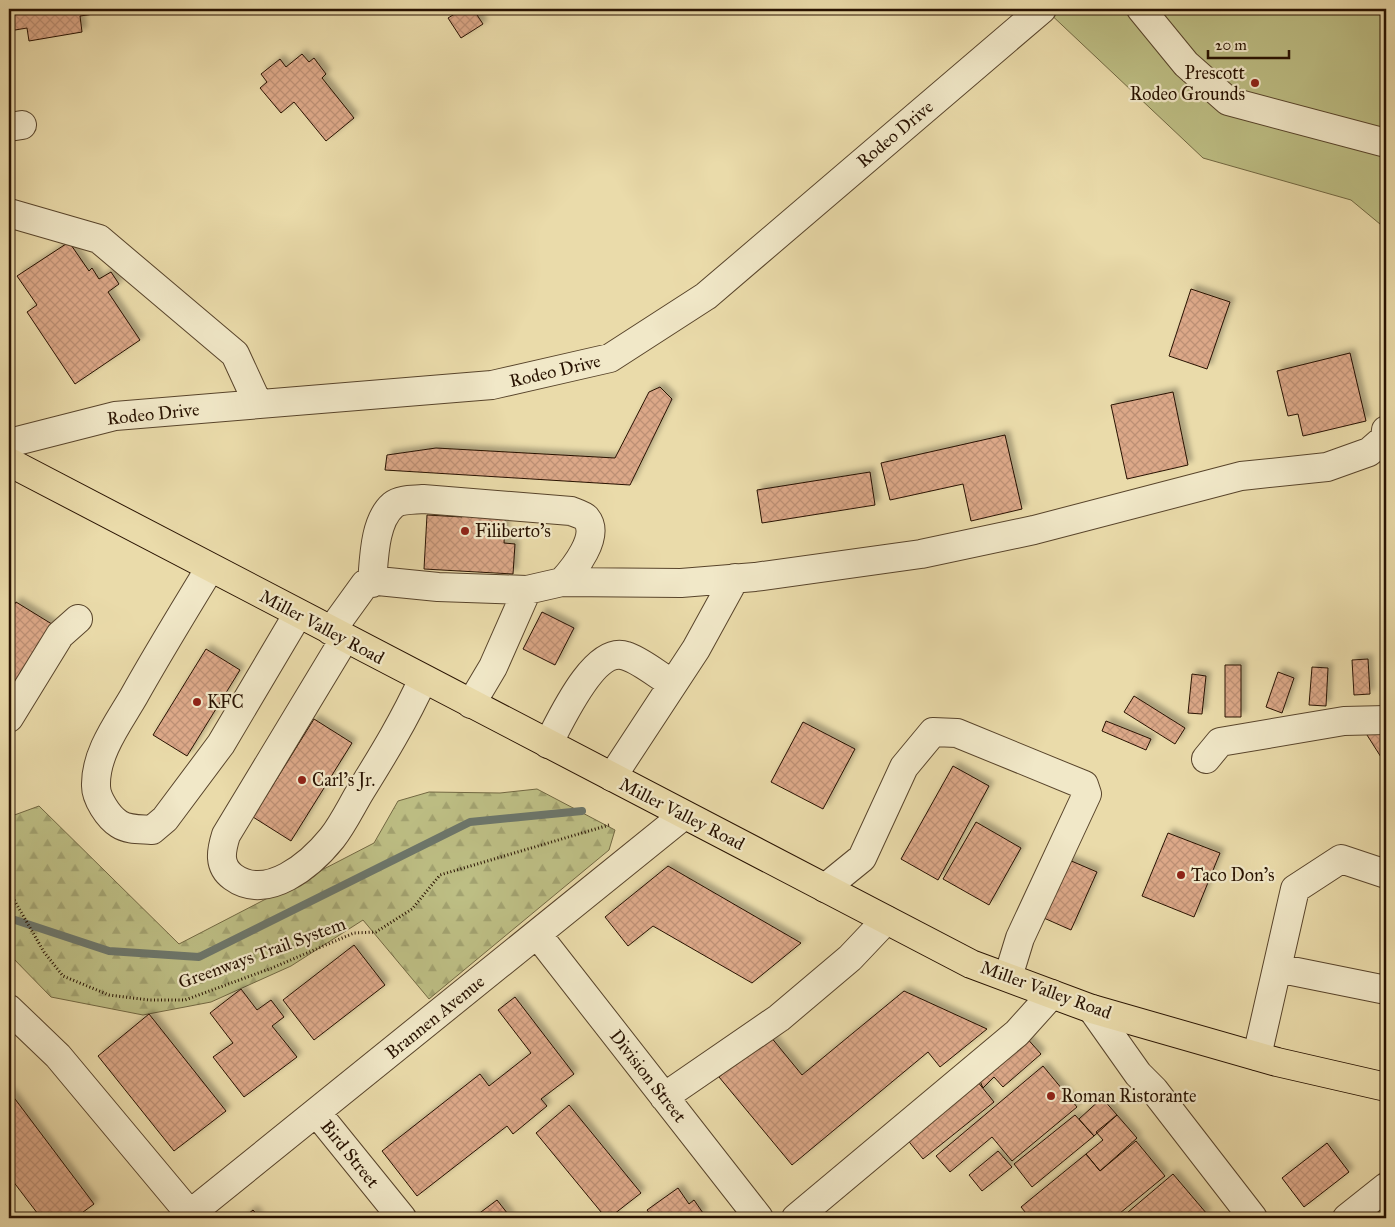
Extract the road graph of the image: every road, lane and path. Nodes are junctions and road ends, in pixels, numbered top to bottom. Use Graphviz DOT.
graph roads {
  1 [pos="1042,9"];
  2 [pos="1141,9"];
  3 [pos="1386,144"];
  4 [pos="9,213"];
  5 [pos="258,404"];
  6 [pos="1386,430"];
  7 [pos="9,443"];
  8 [pos="9,462"];
  9 [pos="210,568"];
  10 [pos="735,578"];
  11 [pos="562,582"];
  12 [pos="372,583"];
  13 [pos="528,590"];
  14 [pos="298,614"];
  15 [pos="78,619"];
  16 [pos="338,635"];
  17 [pos="423,679"];
  18 [pos="673,684"];
  19 [pos="471,704"];
  20 [pos="9,718"];
  21 [pos="1386,720"];
  22 [pos="548,744"];
  23 [pos="1206,759"];
  24 [pos="612,777"];
  25 [pos="684,815"];
  26 [pos="609,825"];
  27 [pos="1386,874"];
  28 [pos="825,888"];
  29 [pos="9,891"];
  30 [pos="886,920"];
  31 [pos="537,934"];
  32 [pos="1277,968"];
  33 [pos="1008,978"];
  34 [pos="1386,990"];
  35 [pos="1052,994"];
  36 [pos="1092,1009"];
  37 [pos="9,1010"];
  38 [pos="1256,1056"];
  39 [pos="1382,1080"];
  40 [pos="664,1097"];
  41 [pos="317,1113"];
  42 [pos="1386,1187"];
  43 [pos="188,1216"];
  44 [pos="402,1218"];
  45 [pos="760,1218"];
  46 [pos="796,1218"];
  47 [pos="1253,1218"];
  48 [pos="1347,1218"];
  1 -- 5 [label="street, Rodeo Drive"];
  2 -- 3 [label="street"];
  4 -- 5 [label="street"];
  5 -- 7 [label="street, Rodeo Drive"];
  6 -- 10 [label="street"];
  8 -- 9 [label="main road, Miller Valley Road"];
  9 -- 14 [label="main road, Miller Valley Road"];
  9 -- 14 [label="street"];
  10 -- 11 [label="street"];
  10 -- 18 [label="street"];
  11 -- 12 [label="street"];
  11 -- 13 [label="street"];
  12 -- 13 [label="street"];
  12 -- 16 [label="street"];
  13 -- 19 [label="street"];
  14 -- 16 [label="main road, Miller Valley Road"];
  15 -- 20 [label="street"];
  16 -- 17 [label="main road, Miller Valley Road"];
  16 -- 17 [label="street"];
  17 -- 19 [label="main road, Miller Valley Road"];
  18 -- 22 [label="street"];
  18 -- 24 [label="street"];
  19 -- 22 [label="main road, Miller Valley Road"];
  21 -- 23 [label="street"];
  22 -- 24 [label="main road, Miller Valley Road"];
  24 -- 25 [label="main road, Miller Valley Road"];
  25 -- 28 [label="main road, Miller Valley Road"];
  25 -- 31 [label="street, Brannen Avenue"];
  26 -- 29 [label="path, Greenways Trail System"];
  27 -- 32 [label="street"];
  28 -- 30 [label="main road, Miller Valley Road"];
  28 -- 33 [label="street"];
  30 -- 33 [label="main road, Miller Valley Road"];
  30 -- 40 [label="street"];
  31 -- 40 [label="street, Division Street"];
  31 -- 41 [label="street, Brannen Avenue"];
  32 -- 34 [label="street"];
  32 -- 38 [label="street"];
  33 -- 35 [label="main road, Miller Valley Road"];
  35 -- 36 [label="main road, Miller Valley Road"];
  35 -- 46 [label="street"];
  36 -- 38 [label="main road, Miller Valley Road"];
  36 -- 47 [label="street"];
  37 -- 43 [label="street"];
  38 -- 39 [label="main road, Miller Valley Road"];
  40 -- 45 [label="street, Division Street"];
  41 -- 43 [label="street, Brannen Avenue"];
  41 -- 44 [label="street, Bird Street"];
  42 -- 48 [label="street"];
}
